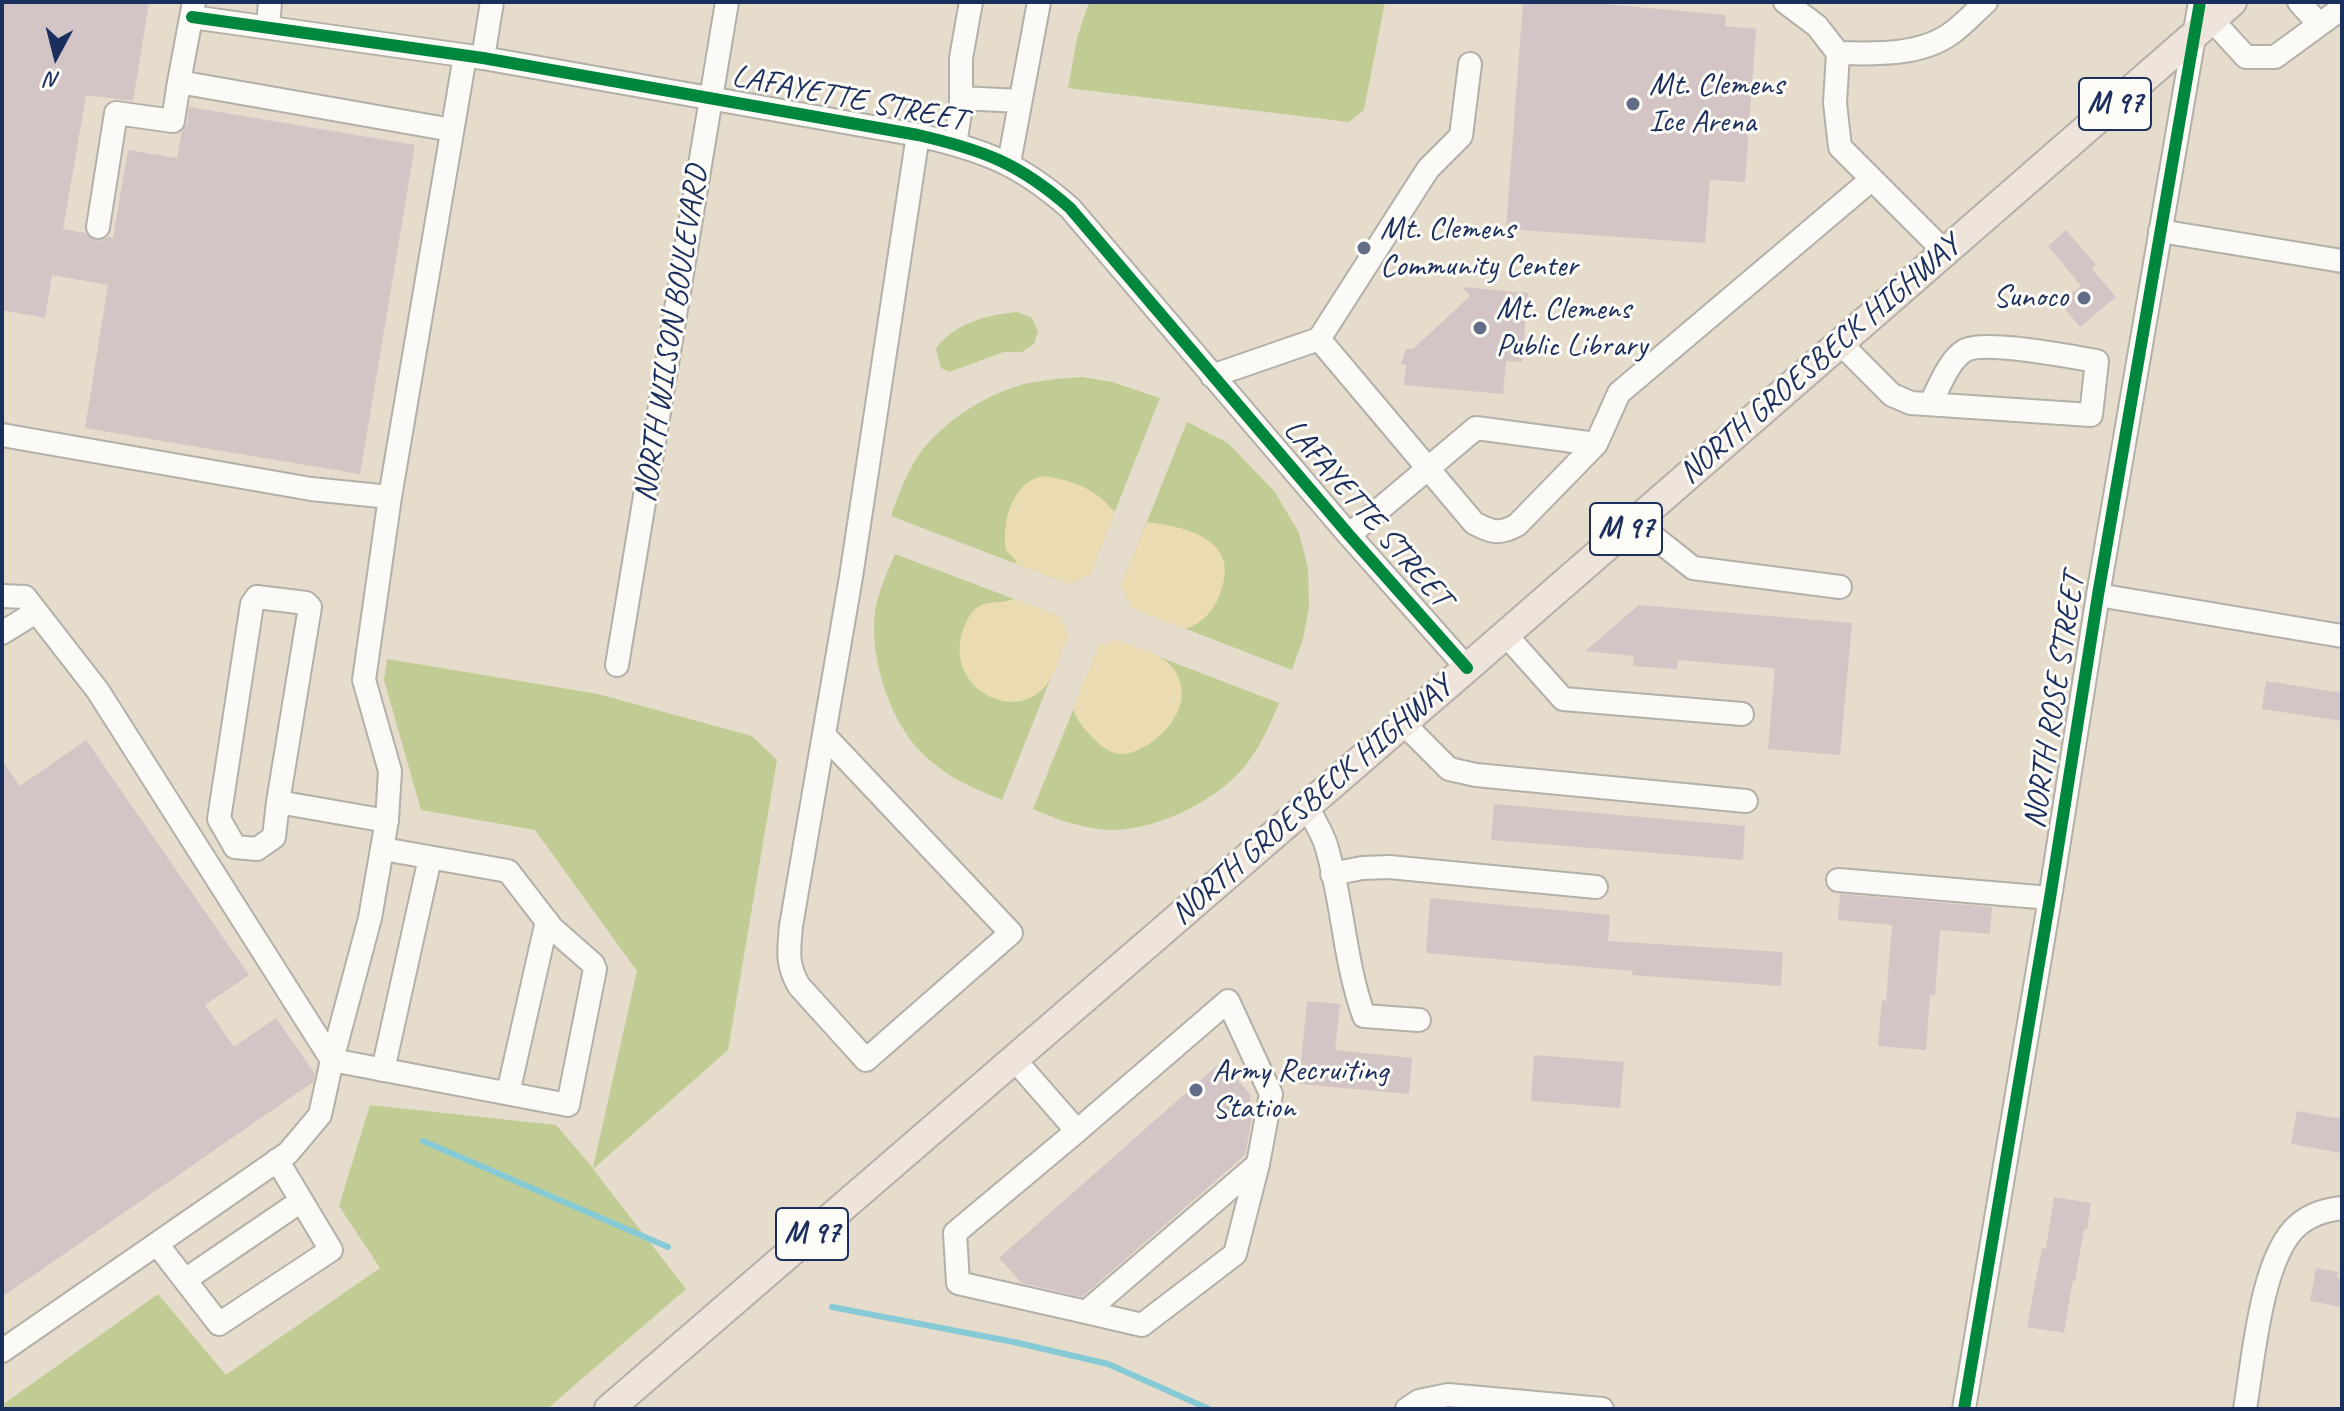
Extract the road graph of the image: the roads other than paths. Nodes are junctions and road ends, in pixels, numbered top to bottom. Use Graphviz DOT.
graph roads {
  1 [pos="270,2"];
  2 [pos="492,2"];
  3 [pos="727,2"];
  4 [pos="971,2"];
  5 [pos="1039,2"];
  6 [pos="1785,2"];
  7 [pos="1986,2"];
  8 [pos="2299,2"];
  9 [pos="2342,8"];
  10 [pos="193,9"];
  11 [pos="2210,15"];
  12 [pos="2319,24"];
  13 [pos="268,27"];
  14 [pos="1838,53"];
  15 [pos="474,57"];
  16 [pos="1470,64"];
  17 [pos="179,82"];
  18 [pos="961,98"];
  19 [pos="711,100"];
  20 [pos="1020,101"];
  21 [pos="452,130"];
  22 [pos="918,135"];
  23 [pos="955,144"];
  24 [pos="1009,163"];
  25 [pos="1872,179"];
  26 [pos="98,227"];
  27 [pos="2160,231"];
  28 [pos="1945,252"];
  29 [pos="2342,261"];
  30 [pos="1319,339"];
  31 [pos="1840,343"];
  32 [pos="1212,376"];
  33 [pos="1930,404"];
  34 [pos="2,435"];
  35 [pos="1596,444"];
  36 [pos="1428,470"];
  37 [pos="390,497"];
  38 [pos="1635,522"];
  39 [pos="1349,535"];
  40 [pos="1840,587"];
  41 [pos="2098,595"];
  42 [pos="2,596"];
  43 [pos="36,612"];
  44 [pos="2,633"];
  45 [pos="1505,634"];
  46 [pos="2342,636"];
  47 [pos="617,665"];
  48 [pos="1467,668"];
  49 [pos="1742,714"];
  50 [pos="1403,723"];
  51 [pos="824,735"];
  52 [pos="1746,801"];
  53 [pos="278,802"];
  54 [pos="1307,806"];
  55 [pos="387,821"];
  56 [pos="383,849"];
  57 [pos="430,858"];
  58 [pos="1332,874"];
  59 [pos="1838,880"];
  60 [pos="1596,887"];
  61 [pos="2050,898"];
  62 [pos="547,921"];
  63 [pos="1419,1020"];
  64 [pos="1014,1059"];
  65 [pos="332,1060"];
  66 [pos="383,1070"];
  67 [pos="508,1093"];
  68 [pos="1077,1131"];
  69 [pos="277,1160"];
  70 [pos="1258,1164"];
  71 [pos="301,1201"];
  72 [pos="2342,1208"];
  73 [pos="157,1244"];
  74 [pos="185,1280"];
  75 [pos="1086,1312"];
  76 [pos="2,1351"];
  77 [pos="609,1409"];
  78 [pos="1407,1409"];
  79 [pos="1602,1409"];
  80 [pos="1964,1409"];
  81 [pos="2245,1409"];
  1 -- 13 [label="street"];
  2 -- 15 [label="street"];
  3 -- 19 [label="street, NORTH WILSON BOULEVARD"];
  4 -- 18 [label="street"];
  5 -- 20 [label="street"];
  6 -- 14 [label="street"];
  7 -- 14 [label="street"];
  8 -- 12 [label="street"];
  9 -- 12 [label="street"];
  10 -- 13 [label="street, LAFAYETTE STREET"];
  10 -- 17 [label="street"];
  11 -- 12 [label="street"];
  11 -- 27 [label="street, NORTH ROSE STREET"];
  11 -- 28 [label="main road, NORTH GROESBECK HIGHWAY / M 97"];
  13 -- 15 [label="street, LAFAYETTE STREET"];
  14 -- 25 [label="street"];
  15 -- 19 [label="street, LAFAYETTE STREET"];
  15 -- 21 [label="street"];
  16 -- 30 [label="street"];
  17 -- 21 [label="street"];
  17 -- 26 [label="street"];
  18 -- 20 [label="street"];
  18 -- 23 [label="street"];
  19 -- 22 [label="street, LAFAYETTE STREET"];
  19 -- 47 [label="street, NORTH WILSON BOULEVARD"];
  20 -- 24 [label="street"];
  21 -- 37 [label="street"];
  22 -- 23 [label="street, LAFAYETTE STREET"];
  22 -- 51 [label="street"];
  23 -- 24 [label="street, LAFAYETTE STREET"];
  24 -- 32 [label="street, LAFAYETTE STREET"];
  25 -- 28 [label="street"];
  25 -- 35 [label="street"];
  27 -- 29 [label="street"];
  27 -- 41 [label="street, NORTH ROSE STREET"];
  28 -- 31 [label="main road, NORTH GROESBECK HIGHWAY / M 97"];
  30 -- 32 [label="street"];
  30 -- 36 [label="street"];
  31 -- 33 [label="street"];
  31 -- 38 [label="main road, NORTH GROESBECK HIGHWAY / M 97"];
  32 -- 39 [label="street, LAFAYETTE STREET"];
  33 -- 33 [label="street"];
  34 -- 37 [label="street"];
  35 -- 36 [label="street"];
  35 -- 36 [label="street"];
  36 -- 39 [label="street"];
  37 -- 55 [label="street"];
  38 -- 40 [label="street"];
  38 -- 45 [label="main road, NORTH GROESBECK HIGHWAY / M 97"];
  39 -- 48 [label="street, LAFAYETTE STREET"];
  41 -- 46 [label="street"];
  41 -- 61 [label="street, NORTH ROSE STREET"];
  42 -- 43 [label="street"];
  43 -- 44 [label="street"];
  43 -- 65 [label="street"];
  45 -- 48 [label="main road, NORTH GROESBECK HIGHWAY / M 97"];
  45 -- 49 [label="street"];
  48 -- 50 [label="main road, NORTH GROESBECK HIGHWAY / M 97"];
  50 -- 52 [label="street"];
  50 -- 54 [label="main road, NORTH GROESBECK HIGHWAY / M 97"];
  51 -- 51 [label="street"];
  53 -- 53 [label="street"];
  53 -- 55 [label="street"];
  54 -- 58 [label="street"];
  54 -- 64 [label="main road, NORTH GROESBECK HIGHWAY / M 97"];
  55 -- 56 [label="street"];
  56 -- 57 [label="street"];
  56 -- 65 [label="street"];
  57 -- 62 [label="street"];
  57 -- 66 [label="street"];
  58 -- 60 [label="street"];
  58 -- 63 [label="street"];
  59 -- 61 [label="street"];
  61 -- 80 [label="street, NORTH ROSE STREET"];
  62 -- 67 [label="street"];
  62 -- 67 [label="street"];
  64 -- 68 [label="street"];
  64 -- 77 [label="main road, NORTH GROESBECK HIGHWAY / M 97"];
  65 -- 66 [label="street"];
  65 -- 69 [label="street"];
  66 -- 67 [label="street"];
  68 -- 70 [label="street"];
  68 -- 75 [label="street"];
  69 -- 71 [label="street"];
  69 -- 73 [label="street"];
  70 -- 75 [label="street"];
  70 -- 75 [label="street"];
  71 -- 74 [label="street"];
  71 -- 74 [label="street"];
  72 -- 81 [label="street"];
  73 -- 74 [label="street"];
  73 -- 76 [label="street"];
  78 -- 79 [label="street"];
}
